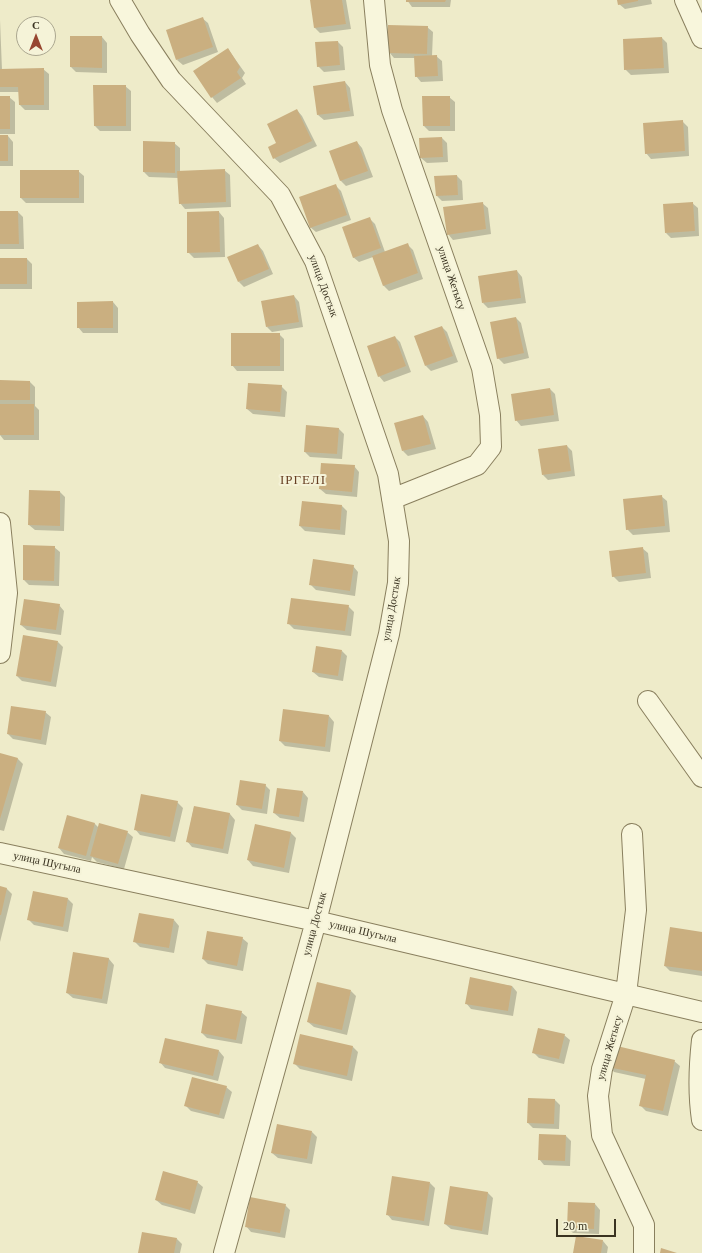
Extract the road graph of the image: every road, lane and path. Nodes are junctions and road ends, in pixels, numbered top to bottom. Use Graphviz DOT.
graph roads {
  1 [pos="120,0"];
  2 [pos="374,0"];
  3 [pos="685,0"];
  4 [pos="702,38"];
  5 [pos="392,499"];
  6 [pos="0,523"];
  7 [pos="0,653"];
  8 [pos="648,701"];
  9 [pos="702,778"];
  10 [pos="632,834"];
  11 [pos="0,853"];
  12 [pos="316,921"];
  13 [pos="626,994"];
  14 [pos="702,1012"];
  15 [pos="702,1040"];
  16 [pos="702,1120"];
  17 [pos="224,1253"];
  18 [pos="644,1253"];
  1 -- 5 [label="street, улица Достык"];
  2 -- 5 [label="street, улица Жетысу"];
  3 -- 4 [label="street"];
  5 -- 12 [label="street, улица Достык"];
  6 -- 7 [label="street"];
  8 -- 9 [label="street"];
  10 -- 13 [label="street, улица Жетысу"];
  11 -- 12 [label="street, улица Шугыла"];
  12 -- 13 [label="street, улица Шугыла"];
  12 -- 17 [label="street, улица Достык"];
  13 -- 14 [label="street, улица Шугыла"];
  13 -- 18 [label="street, улица Жетысу"];
  15 -- 16 [label="street"];
}
